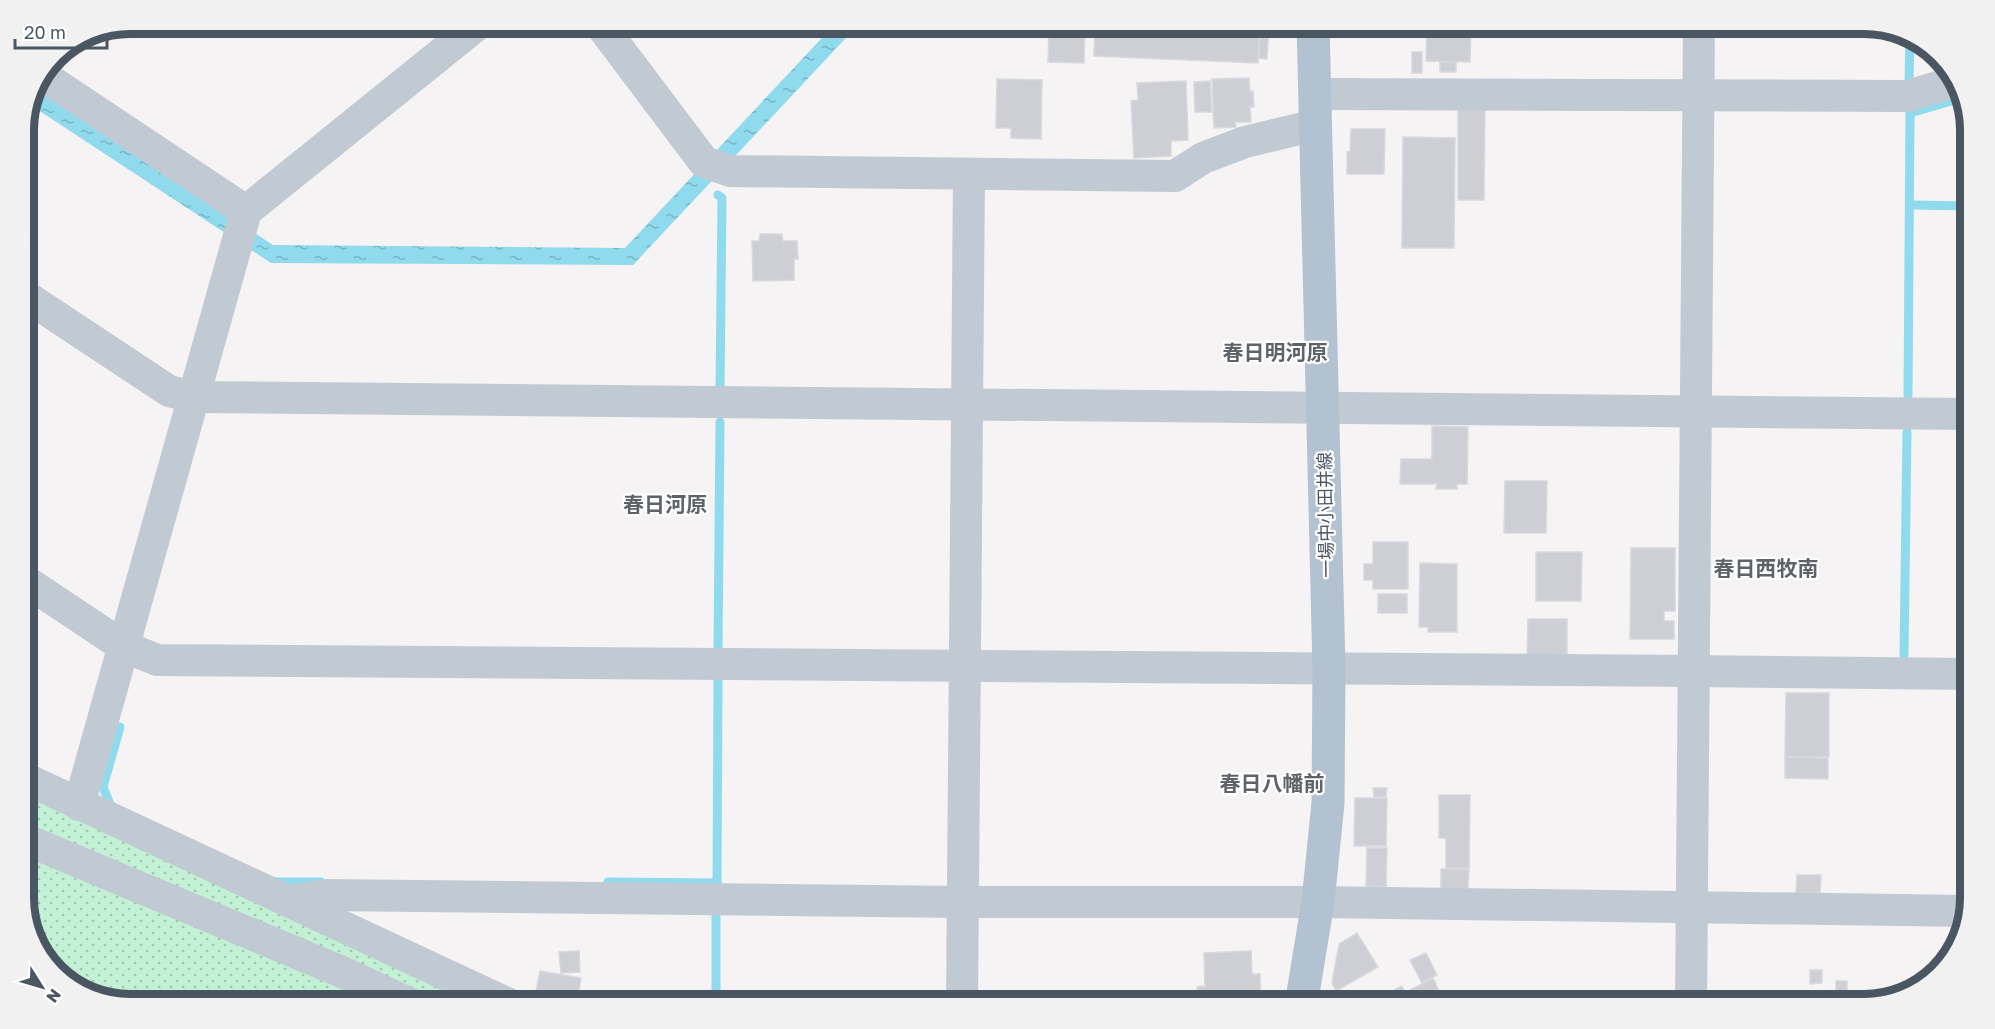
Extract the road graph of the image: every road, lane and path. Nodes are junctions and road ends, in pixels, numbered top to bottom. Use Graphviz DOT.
graph roads {
  1 [pos="466,34"];
  2 [pos="608,34"];
  3 [pos="1313,34"];
  4 [pos="1699,34"];
  5 [pos="49,80"];
  6 [pos="1948,84"];
  7 [pos="1698,95"];
  8 [pos="1315,110"];
  9 [pos="969,174"];
  10 [pos="241,228"];
  11 [pos="35,303"];
  12 [pos="193,397"];
  13 [pos="967,405"];
  14 [pos="1323,409"];
  15 [pos="1696,412"];
  16 [pos="1960,414"];
  17 [pos="35,587"];
  18 [pos="123,646"];
  19 [pos="965,666"];
  20 [pos="1329,669"];
  21 [pos="1694,671"];
  22 [pos="1960,674"];
  23 [pos="35,783"];
  24 [pos="79,804"];
  25 [pos="35,844"];
  26 [pos="291,901"];
  27 [pos="963,902"];
  28 [pos="1318,902"];
  29 [pos="1692,907"];
  30 [pos="1959,911"];
  31 [pos="389,994"];
  32 [pos="488,994"];
  33 [pos="962,994"];
  34 [pos="1303,994"];
  35 [pos="1691,994"];
  1 -- 10 [label="street"];
  2 -- 9 [label="street"];
  3 -- 8 [label="main road, 一場中小田井線"];
  4 -- 7 [label="street"];
  5 -- 10 [label="street"];
  6 -- 7 [label="street"];
  7 -- 8 [label="street"];
  7 -- 15 [label="street"];
  8 -- 9 [label="street"];
  8 -- 14 [label="main road, 一場中小田井線"];
  9 -- 13 [label="street"];
  10 -- 12 [label="street"];
  11 -- 12 [label="street"];
  12 -- 13 [label="street"];
  12 -- 18 [label="street"];
  13 -- 14 [label="street"];
  13 -- 19 [label="street"];
  14 -- 15 [label="street"];
  14 -- 20 [label="main road, 一場中小田井線"];
  15 -- 16 [label="street"];
  15 -- 21 [label="street"];
  17 -- 18 [label="street"];
  18 -- 19 [label="street"];
  18 -- 24 [label="street"];
  19 -- 20 [label="street"];
  19 -- 27 [label="street"];
  20 -- 21 [label="street"];
  20 -- 28 [label="main road, 一場中小田井線"];
  21 -- 22 [label="street"];
  21 -- 29 [label="street"];
  23 -- 24 [label="street"];
  24 -- 26 [label="street"];
  25 -- 31 [label="street"];
  26 -- 27 [label="street"];
  26 -- 32 [label="street"];
  27 -- 28 [label="street"];
  27 -- 33 [label="street"];
  28 -- 29 [label="street"];
  28 -- 34 [label="main road, 一場中小田井線"];
  29 -- 30 [label="street"];
  29 -- 35 [label="street"];
}
